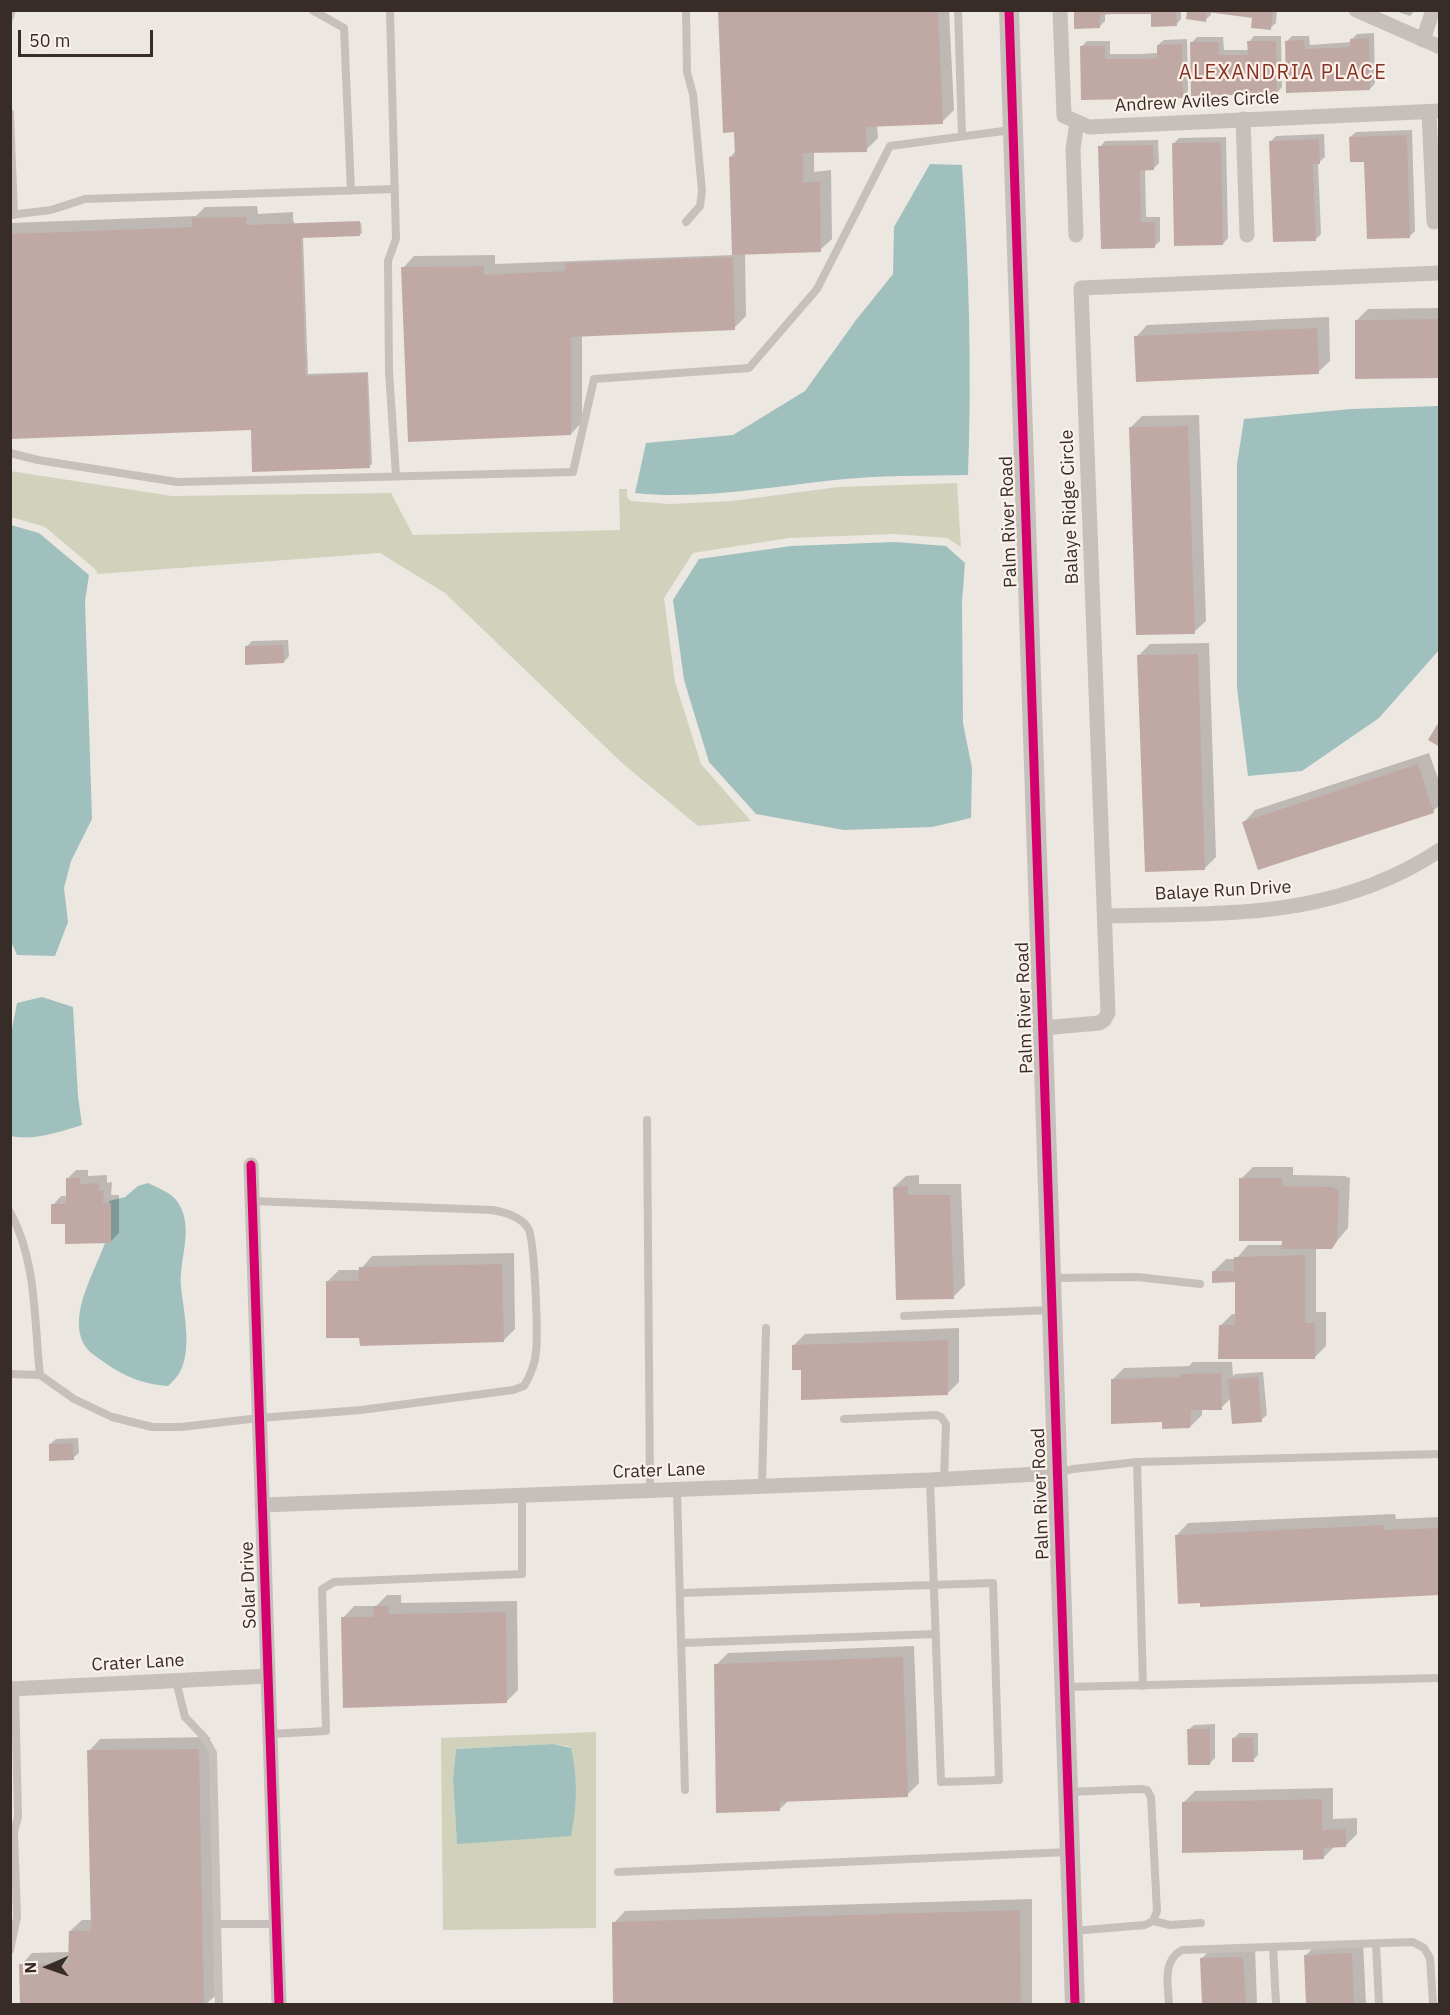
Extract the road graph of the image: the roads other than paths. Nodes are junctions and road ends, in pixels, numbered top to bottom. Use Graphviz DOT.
graph roads {
  1 [pos="12,10"];
  2 [pos="312,10"];
  3 [pos="390,10"];
  4 [pos="686,10"];
  5 [pos="958,10"];
  6 [pos="1009,10"];
  7 [pos="1060,10"];
  8 [pos="1356,10"];
  9 [pos="1433,10"];
  10 [pos="10,17"];
  11 [pos="1424,40"];
  12 [pos="1440,47"];
  13 [pos="1434,112"];
  14 [pos="10,113"];
  15 [pos="1243,119"];
  16 [pos="1077,122"];
  17 [pos="1013,129"];
  18 [pos="962,136"];
  19 [pos="12,176"];
  20 [pos="394,189"];
  21 [pos="351,191"];
  22 [pos="12,215"];
  23 [pos="686,222"];
  24 [pos="1434,222"];
  25 [pos="1076,235"];
  26 [pos="1247,235"];
  27 [pos="1440,273"];
  28 [pos="10,453"];
  29 [pos="396,476"];
  30 [pos="1440,850"];
  31 [pos="1105,916"];
  32 [pos="1043,1028"];
  33 [pos="648,1120"];
  34 [pos="251,1165"];
  35 [pos="252,1202"];
  36 [pos="10,1212"];
  37 [pos="1051,1278"];
  38 [pos="1200,1284"];
  39 [pos="1052,1310"];
  40 [pos="904,1316"];
  41 [pos="766,1328"];
  42 [pos="10,1374"];
  43 [pos="40,1375"];
  44 [pos="259,1418"];
  45 [pos="844,1419"];
  46 [pos="1440,1454"];
  47 [pos="1137,1462"];
  48 [pos="1057,1473"];
  49 [pos="937,1480"];
  50 [pos="762,1486"];
  51 [pos="650,1490"];
  52 [pos="677,1490"];
  53 [pos="522,1496"];
  54 [pos="262,1505"];
  55 [pos="934,1584"];
  56 [pos="680,1593"];
  57 [pos="936,1634"];
  58 [pos="681,1643"];
  59 [pos="268,1676"];
  60 [pos="1440,1678"];
  61 [pos="176,1681"];
  62 [pos="1143,1686"];
  63 [pos="1064,1687"];
  64 [pos="13,1689"];
  65 [pos="270,1734"];
  66 [pos="685,1790"];
  67 [pos="1068,1792"];
  68 [pos="12,1834"];
  69 [pos="1070,1852"];
  70 [pos="618,1872"];
  71 [pos="1153,1921"];
  72 [pos="1201,1923"];
  73 [pos="217,1924"];
  74 [pos="277,1924"];
  75 [pos="1073,1930"];
  76 [pos="1376,1944"];
  77 [pos="1274,1947"];
  78 [pos="10,1950"];
  79 [pos="219,2004"];
  80 [pos="279,2004"];
  81 [pos="1075,2004"];
  82 [pos="1169,2004"];
  83 [pos="1276,2004"];
  84 [pos="1379,2004"];
  85 [pos="1433,2004"];
  1 -- 10 [label="lane"];
  2 -- 21 [label="lane"];
  3 -- 20 [label="lane"];
  4 -- 23 [label="lane"];
  5 -- 18 [label="lane"];
  6 -- 17 [label="street, Palm River Road"];
  7 -- 16 [label="street"];
  8 -- 11 [label="street"];
  9 -- 11 [label="street"];
  11 -- 12 [label="street"];
  13 -- 15 [label="street, Andrew Aviles Circle"];
  13 -- 24 [label="street"];
  14 -- 19 [label="lane"];
  15 -- 16 [label="street, Andrew Aviles Circle"];
  15 -- 26 [label="street"];
  16 -- 25 [label="street"];
  17 -- 18 [label="lane"];
  17 -- 32 [label="street, Palm River Road"];
  18 -- 29 [label="lane"];
  19 -- 22 [label="lane"];
  20 -- 21 [label="lane"];
  20 -- 29 [label="lane"];
  21 -- 22 [label="lane"];
  27 -- 31 [label="street, Balaye Ridge Circle"];
  28 -- 29 [label="lane"];
  30 -- 31 [label="street, Balaye Run Drive"];
  31 -- 32 [label="street, Balaye Ridge Circle"];
  32 -- 37 [label="street, Palm River Road"];
  33 -- 51 [label="lane"];
  34 -- 35 [label="street, Solar Drive"];
  35 -- 44 [label="street, Solar Drive"];
  35 -- 44 [label="lane"];
  36 -- 43 [label="lane"];
  37 -- 38 [label="lane"];
  37 -- 39 [label="street, Palm River Road"];
  39 -- 40 [label="lane"];
  39 -- 48 [label="street, Palm River Road"];
  41 -- 50 [label="lane"];
  42 -- 43 [label="lane"];
  43 -- 44 [label="lane"];
  44 -- 54 [label="street, Solar Drive"];
  45 -- 49 [label="lane"];
  46 -- 47 [label="lane"];
  47 -- 48 [label="lane"];
  47 -- 62 [label="lane"];
  48 -- 49 [label="street, Crater Lane"];
  48 -- 63 [label="street, Palm River Road"];
  49 -- 50 [label="street, Crater Lane"];
  49 -- 55 [label="lane"];
  50 -- 52 [label="street, Crater Lane"];
  51 -- 52 [label="street, Crater Lane"];
  51 -- 53 [label="street, Crater Lane"];
  52 -- 56 [label="lane"];
  53 -- 54 [label="street, Crater Lane"];
  53 -- 65 [label="lane"];
  54 -- 59 [label="street, Solar Drive"];
  55 -- 56 [label="lane"];
  55 -- 57 [label="lane"];
  55 -- 57 [label="lane"];
  56 -- 58 [label="lane"];
  57 -- 58 [label="lane"];
  58 -- 66 [label="lane"];
  59 -- 61 [label="street, Crater Lane"];
  59 -- 65 [label="street, Solar Drive"];
  60 -- 62 [label="lane"];
  61 -- 64 [label="street, Crater Lane"];
  61 -- 73 [label="lane"];
  62 -- 63 [label="lane"];
  63 -- 67 [label="street, Palm River Road"];
  64 -- 68 [label="lane"];
  65 -- 74 [label="street, Solar Drive"];
  67 -- 69 [label="street, Palm River Road"];
  67 -- 71 [label="lane"];
  68 -- 78 [label="lane"];
  69 -- 70 [label="lane"];
  69 -- 75 [label="street, Palm River Road"];
  71 -- 72 [label="lane"];
  71 -- 75 [label="lane"];
  73 -- 74 [label="lane"];
  73 -- 79 [label="lane"];
  74 -- 80 [label="street, Solar Drive"];
  75 -- 81 [label="street, Palm River Road"];
  76 -- 77 [label="lane"];
  76 -- 84 [label="lane"];
  76 -- 85 [label="lane"];
  77 -- 82 [label="lane"];
  77 -- 83 [label="lane"];
}
